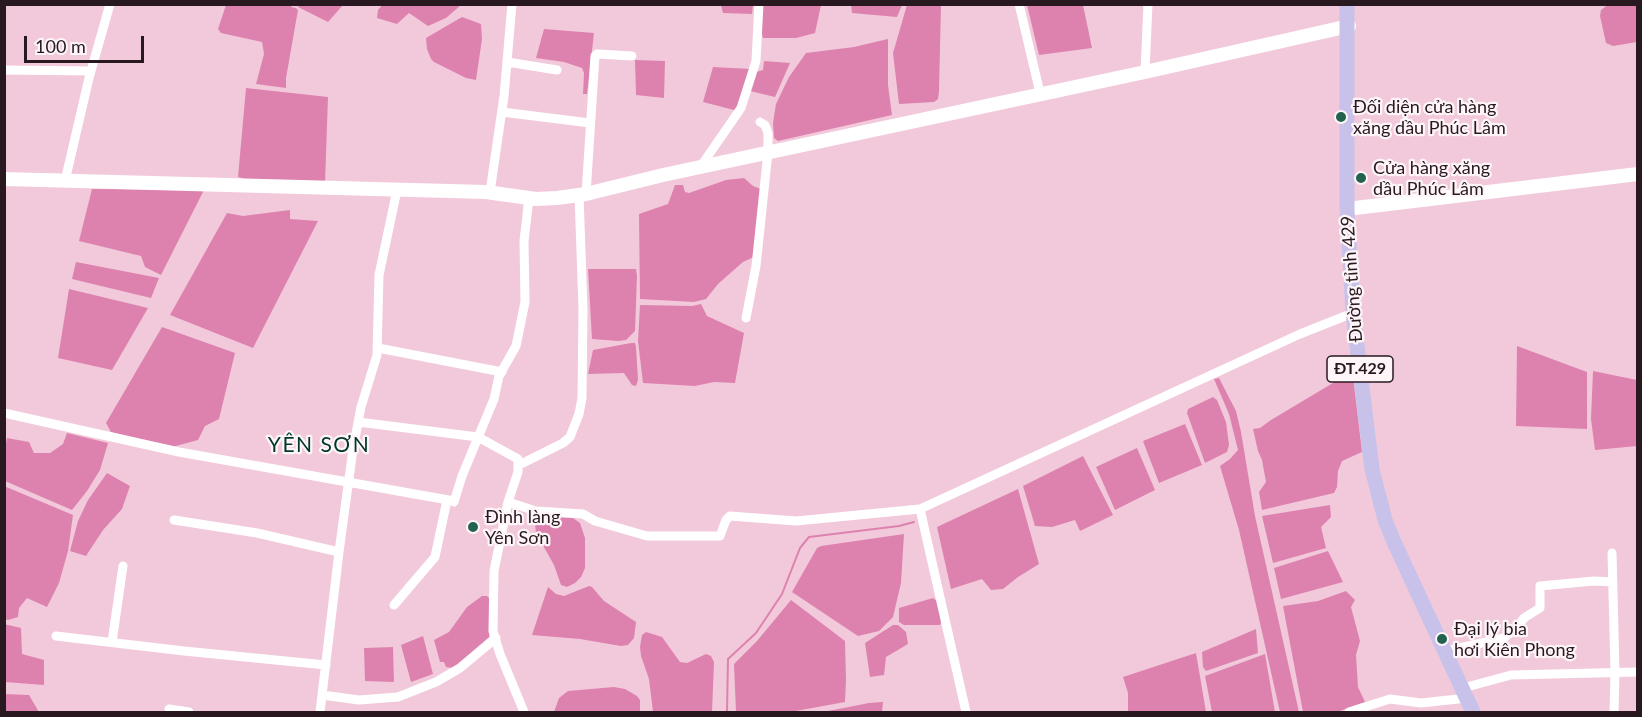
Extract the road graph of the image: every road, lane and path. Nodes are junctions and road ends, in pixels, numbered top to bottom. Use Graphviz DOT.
graph roads {
  1 [pos="110,4"];
  2 [pos="512,4"];
  3 [pos="759,4"];
  4 [pos="1019,4"];
  5 [pos="1148,4"];
  6 [pos="1347,4"];
  7 [pos="1349,26"];
  8 [pos="632,56"];
  9 [pos="507,62"];
  10 [pos="4,70"];
  11 [pos="557,70"];
  12 [pos="91,71"];
  13 [pos="1145,72"];
  14 [pos="1040,93"];
  15 [pos="502,112"];
  16 [pos="760,122"];
  17 [pos="590,123"];
  18 [pos="768,152"];
  19 [pos="701,166"];
  20 [pos="1638,174"];
  21 [pos="4,179"];
  22 [pos="65,181"];
  23 [pos="397,190"];
  24 [pos="490,192"];
  25 [pos="583,194"];
  26 [pos="530,198"];
  27 [pos="1347,209"];
  28 [pos="1353,313"];
  29 [pos="746,318"];
  30 [pos="378,348"];
  31 [pos="502,372"];
  32 [pos="4,413"];
  33 [pos="358,422"];
  34 [pos="478,437"];
  35 [pos="519,465"];
  36 [pos="350,481"];
  37 [pos="451,501"];
  38 [pos="508,502"];
  39 [pos="920,509"];
  40 [pos="174,520"];
  41 [pos="339,552"];
  42 [pos="1612,553"];
  43 [pos="123,566"];
  44 [pos="1613,582"];
  45 [pos="394,604"];
  46 [pos="56,636"];
  47 [pos="496,639"];
  48 [pos="112,642"];
  49 [pos="1446,651"];
  50 [pos="326,665"];
  51 [pos="1638,672"];
  52 [pos="1615,673"];
  53 [pos="322,695"];
  54 [pos="1468,700"];
  55 [pos="169,709"];
  56 [pos="189,712"];
  57 [pos="320,712"];
  58 [pos="524,712"];
  59 [pos="966,712"];
  60 [pos="1349,712"];
  61 [pos="1614,712"];
  1 -- 12 [label="street"];
  2 -- 9 [label="street"];
  3 -- 19 [label="street"];
  4 -- 14 [label="street"];
  5 -- 13 [label="street"];
  6 -- 7 [label="main road, Đường tỉnh 429 / ĐT.429"];
  7 -- 13 [label="street"];
  7 -- 27 [label="main road, Đường tỉnh 429 / ĐT.429"];
  8 -- 17 [label="street"];
  9 -- 11 [label="street"];
  9 -- 15 [label="street"];
  10 -- 12 [label="street"];
  12 -- 22 [label="street"];
  13 -- 14 [label="street"];
  14 -- 18 [label="street"];
  15 -- 17 [label="street"];
  15 -- 24 [label="street"];
  16 -- 18 [label="street"];
  17 -- 25 [label="street"];
  18 -- 19 [label="street"];
  18 -- 29 [label="street"];
  19 -- 25 [label="street"];
  20 -- 27 [label="street"];
  21 -- 22 [label="street"];
  22 -- 23 [label="street"];
  23 -- 24 [label="street"];
  23 -- 30 [label="street"];
  24 -- 26 [label="street"];
  25 -- 26 [label="street"];
  25 -- 35 [label="street"];
  26 -- 31 [label="street"];
  27 -- 28 [label="main road, Đường tỉnh 429 / ĐT.429"];
  28 -- 39 [label="street"];
  28 -- 49 [label="main road, Đường tỉnh 429 / ĐT.429"];
  30 -- 31 [label="street"];
  30 -- 33 [label="street"];
  31 -- 34 [label="street"];
  32 -- 36 [label="street"];
  33 -- 34 [label="street"];
  33 -- 36 [label="street"];
  34 -- 35 [label="street"];
  34 -- 37 [label="street"];
  35 -- 38 [label="street"];
  36 -- 37 [label="street"];
  36 -- 41 [label="street"];
  37 -- 45 [label="street"];
  38 -- 39 [label="street"];
  38 -- 47 [label="street"];
  39 -- 59 [label="street"];
  40 -- 41 [label="street"];
  41 -- 50 [label="street"];
  42 -- 44 [label="street"];
  43 -- 48 [label="street"];
  44 -- 49 [label="street"];
  44 -- 52 [label="street"];
  46 -- 48 [label="street"];
  47 -- 53 [label="street"];
  47 -- 58 [label="street"];
  48 -- 50 [label="street"];
  49 -- 54 [label="main road, Đường tỉnh 429 / ĐT.429"];
  50 -- 53 [label="street"];
  51 -- 52 [label="street"];
  52 -- 54 [label="street"];
  52 -- 61 [label="street"];
  53 -- 57 [label="street"];
  54 -- 60 [label="street"];
  55 -- 56 [label="street"];
}
